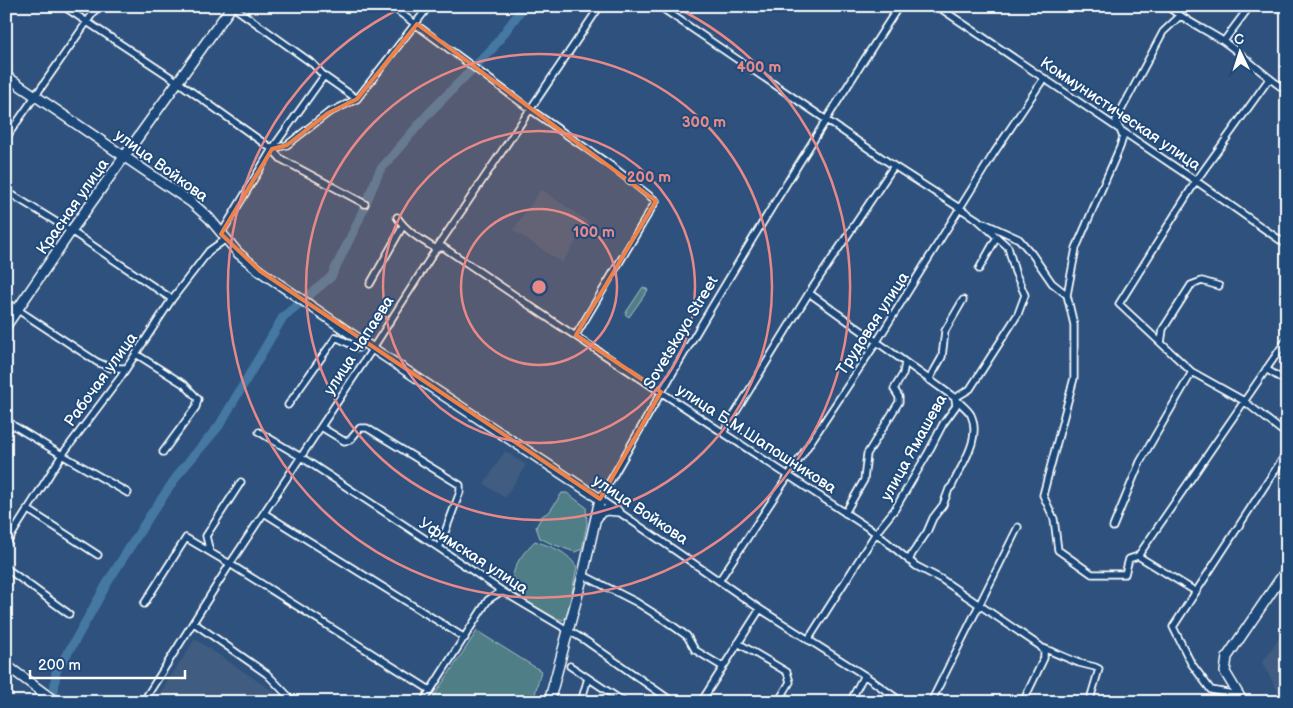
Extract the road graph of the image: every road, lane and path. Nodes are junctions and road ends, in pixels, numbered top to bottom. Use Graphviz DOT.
graph roads {
  1 [pos="63,6"];
  2 [pos="98,6"];
  3 [pos="232,6"];
  4 [pos="391,6"];
  5 [pos="430,6"];
  6 [pos="600,6"];
  7 [pos="659,6"];
  8 [pos="899,6"];
  9 [pos="937,6"];
  10 [pos="1166,6"];
  11 [pos="1250,6"];
  12 [pos="1180,16"];
  13 [pos="86,22"];
  14 [pos="417,24"];
  15 [pos="1224,41"];
  16 [pos="6,76"];
  17 [pos="324,76"];
  18 [pos="1044,78"];
  19 [pos="1269,79"];
  20 [pos="178,82"];
  21 [pos="1287,91"];
  22 [pos="35,95"];
  23 [pos="357,99"];
  24 [pos="531,110"];
  25 [pos="825,119"];
  26 [pos="1119,128"];
  27 [pos="6,138"];
  28 [pos="272,149"];
  29 [pos="126,156"];
  30 [pos="894,166"];
  31 [pos="1196,181"];
  32 [pos="6,191"];
  33 [pos="365,204"];
  34 [pos="960,209"];
  35 [pos="397,217"];
  36 [pos="978,220"];
  37 [pos="403,226"];
  38 [pos="71,231"];
  39 [pos="223,236"];
  40 [pos="997,237"];
  41 [pos="1287,245"];
  42 [pos="436,249"];
  43 [pos="978,269"];
  44 [pos="370,284"];
  45 [pos="1219,286"];
  46 [pos="809,293"];
  47 [pos="1067,295"];
  48 [pos="172,299"];
  49 [pos="964,300"];
  50 [pos="6,302"];
  51 [pos="18,310"];
  52 [pos="6,326"];
  53 [pos="576,335"];
  54 [pos="1287,339"];
  55 [pos="363,342"];
  56 [pos="876,343"];
  57 [pos="1161,343"];
  58 [pos="373,348"];
  59 [pos="136,354"];
  60 [pos="905,363"];
  61 [pos="126,368"];
  62 [pos="1266,369"];
  63 [pos="1192,372"];
  64 [pos="930,380"];
  65 [pos="1287,382"];
  66 [pos="661,392"];
  67 [pos="955,398"];
  68 [pos="1244,401"];
  69 [pos="288,405"];
  70 [pos="9,423"];
  71 [pos="320,427"];
  72 [pos="6,432"];
  73 [pos="259,432"];
  74 [pos="723,433"];
  75 [pos="1287,435"];
  76 [pos="163,452"];
  77 [pos="1287,452"];
  78 [pos="62,456"];
  79 [pos="301,457"];
  80 [pos="787,476"];
  81 [pos="241,482"];
  82 [pos="582,488"];
  83 [pos="128,493"];
  84 [pos="600,499"];
  85 [pos="27,509"];
  86 [pos="617,511"];
  87 [pos="264,513"];
  88 [pos="845,513"];
  89 [pos="595,522"];
  90 [pos="1018,527"];
  91 [pos="1113,527"];
  92 [pos="876,533"];
  93 [pos="6,544"];
  94 [pos="439,548"];
  95 [pos="210,552"];
  96 [pos="98,555"];
  97 [pos="1138,556"];
  98 [pos="910,562"];
  99 [pos="230,564"];
  100 [pos="6,568"];
  101 [pos="1287,569"];
  102 [pos="583,575"];
  103 [pos="719,581"];
  104 [pos="502,591"];
  105 [pos="1195,591"];
  106 [pos="144,604"];
  107 [pos="980,605"];
  108 [pos="760,609"];
  109 [pos="69,614"];
  110 [pos="194,623"];
  111 [pos="568,629"];
  112 [pos="465,638"];
  113 [pos="808,640"];
  114 [pos="738,643"];
  115 [pos="1042,648"];
  116 [pos="6,665"];
  117 [pos="570,666"];
  118 [pos="723,668"];
  119 [pos="864,675"];
  120 [pos="588,678"];
  121 [pos="430,690"];
  122 [pos="1091,696"];
  123 [pos="1241,698"];
  124 [pos="56,702"];
  125 [pos="143,702"];
  126 [pos="294,702"];
  127 [pos="423,702"];
  128 [pos="550,702"];
  129 [pos="582,702"];
  130 [pos="623,702"];
  131 [pos="673,702"];
  132 [pos="701,702"];
  133 [pos="778,702"];
  134 [pos="850,702"];
  135 [pos="902,702"];
  136 [pos="931,702"];
  137 [pos="1022,702"];
  1 -- 13 [label="street"];
  2 -- 13 [label="street"];
  3 -- 17 [label="street"];
  3 -- 20 [label="main road, Красная улица"];
  4 -- 14 [label="street"];
  5 -- 14 [label="street"];
  6 -- 24 [label="street, улица Чапаева"];
  7 -- 25 [label="street, улица Ямашева"];
  8 -- 25 [label="street, Sovetskaya Street"];
  9 -- 18 [label="street, Коммунистическая улица"];
  10 -- 12 [label="street"];
  11 -- 15 [label="street"];
  12 -- 15 [label="street"];
  12 -- 26 [label="street"];
  13 -- 20 [label="street"];
  13 -- 22 [label="street"];
  14 -- 23 [label="street"];
  14 -- 24 [label="street"];
  15 -- 19 [label="street"];
  16 -- 22 [label="main road, улица Войкова"];
  17 -- 23 [label="street"];
  17 -- 28 [label="street, Рабочая улица"];
  18 -- 26 [label="street, Коммунистическая улица"];
  18 -- 34 [label="street, Трудовая улица"];
  19 -- 21 [label="street"];
  19 -- 31 [label="street"];
  20 -- 28 [label="street"];
  20 -- 29 [label="main road, Красная улица"];
  22 -- 27 [label="street"];
  22 -- 29 [label="main road, улица Войкова"];
  23 -- 28 [label="street"];
  24 -- 42 [label="street, улица Чапаева"];
  24 -- 53 [label="street"];
  25 -- 30 [label="street, улица Ямашева"];
  25 -- 66 [label="street, Sovetskaya Street"];
  26 -- 31 [label="street, Коммунистическая улица"];
  26 -- 47 [label="street"];
  28 -- 33 [label="street"];
  28 -- 39 [label="street, Рабочая улица"];
  29 -- 38 [label="main road, Красная улица"];
  29 -- 39 [label="main road, улица Войкова"];
  30 -- 34 [label="street, улица Ямашева"];
  30 -- 46 [label="street"];
  31 -- 41 [label="street, Коммунистическая улица"];
  31 -- 57 [label="street"];
  32 -- 38 [label="street"];
  34 -- 36 [label="street, улица Ямашева"];
  34 -- 56 [label="street, Трудовая улица"];
  35 -- 37 [label="street, улица Б.М.Шапошникова"];
  36 -- 40 [label="street, улица Ямашева"];
  36 -- 47 [label="street"];
  37 -- 42 [label="street, улица Б.М.Шапошникова"];
  37 -- 44 [label="street"];
  38 -- 48 [label="street"];
  38 -- 51 [label="main road, Красная улица"];
  39 -- 48 [label="street, Рабочая улица"];
  39 -- 55 [label="main road, улица Войкова"];
  40 -- 43 [label="street"];
  40 -- 67 [label="street, улица Ямашева"];
  42 -- 53 [label="street, улица Б.М.Шапошникова"];
  42 -- 58 [label="street, улица Чапаева"];
  45 -- 57 [label="street"];
  46 -- 56 [label="street, улица Ямашева"];
  46 -- 74 [label="street"];
  47 -- 97 [label="street"];
  48 -- 59 [label="street, Рабочая улица"];
  49 -- 64 [label="street"];
  50 -- 51 [label="street"];
  51 -- 52 [label="main road, Красная улица"];
  51 -- 61 [label="street"];
  53 -- 66 [label="street, улица Б.М.Шапошникова"];
  54 -- 62 [label="street"];
  55 -- 58 [label="main road, улица Войкова"];
  55 -- 69 [label="street, улица Войкова"];
  56 -- 60 [label="street, улица Ямашева"];
  56 -- 80 [label="street, Трудовая улица"];
  57 -- 63 [label="street"];
  58 -- 71 [label="street, улица Чапаева"];
  58 -- 82 [label="main road, улица Войкова"];
  59 -- 61 [label="street, Рабочая улица"];
  59 -- 76 [label="street"];
  60 -- 64 [label="street, улица Ямашева"];
  60 -- 88 [label="street, улица Б.М.Шапошникова"];
  61 -- 78 [label="street, Рабочая улица"];
  62 -- 65 [label="street"];
  62 -- 68 [label="street"];
  63 -- 68 [label="street"];
  63 -- 91 [label="street"];
  64 -- 67 [label="street, улица Ямашева"];
  66 -- 74 [label="street, улица Б.М.Шапошникова"];
  66 -- 84 [label="street, Sovetskaya Street"];
  67 -- 92 [label="street, улица Ямашева"];
  67 -- 98 [label="street, улица Ямашева"];
  68 -- 75 [label="street"];
  68 -- 97 [label="street"];
  70 -- 72 [label="street"];
  70 -- 78 [label="street"];
  71 -- 79 [label="street, улица Чапаева"];
  71 -- 94 [label="street"];
  73 -- 79 [label="street, Уфимская улица"];
  74 -- 80 [label="street, улица Б.М.Шапошникова"];
  77 -- 105 [label="street"];
  78 -- 83 [label="street"];
  78 -- 85 [label="street, Рабочая улица"];
  79 -- 87 [label="street, улица Чапаева"];
  79 -- 94 [label="street, Уфимская улица"];
  80 -- 88 [label="street, улица Б.М.Шапошникова"];
  80 -- 103 [label="street, Трудовая улица"];
  81 -- 95 [label="street"];
  82 -- 84 [label="main road, улица Войкова"];
  82 -- 89 [label="main road"];
  84 -- 86 [label="street, улица Войкова"];
  84 -- 89 [label="main road, Sovetskaya Street"];
  85 -- 93 [label="street, Рабочая улица"];
  85 -- 96 [label="street"];
  86 -- 89 [label="main road"];
  86 -- 103 [label="street, улица Войкова"];
  87 -- 99 [label="street, улица Чапаева"];
  87 -- 112 [label="street"];
  88 -- 92 [label="street, улица Б.М.Шапошникова"];
  89 -- 102 [label="main road, Sovetskaya Street"];
  90 -- 107 [label="street"];
  92 -- 98 [label="street, улица Б.М.Шапошникова"];
  92 -- 113 [label="street, улица Ямашева"];
  94 -- 104 [label="street, Уфимская улица"];
  95 -- 99 [label="street"];
  95 -- 106 [label="street"];
  97 -- 105 [label="street"];
  98 -- 107 [label="street, улица Б.М.Шапошникова"];
  99 -- 110 [label="street, улица Чапаева"];
  99 -- 121 [label="street"];
  100 -- 109 [label="street"];
  101 -- 123 [label="main road"];
  102 -- 111 [label="main road, Sovetskaya Street"];
  102 -- 118 [label="street"];
  103 -- 108 [label="street, улица Войкова"];
  104 -- 111 [label="street, Уфимская улица"];
  104 -- 112 [label="street"];
  105 -- 123 [label="street"];
  107 -- 115 [label="street, улица Б.М.Шапошникова"];
  107 -- 136 [label="street"];
  108 -- 113 [label="street, улица Войкова"];
  108 -- 114 [label="street"];
  110 -- 125 [label="street, улица Чапаева"];
  110 -- 126 [label="street"];
  111 -- 128 [label="main road, Sovetskaya Street"];
  111 -- 131 [label="street, Уфимская улица"];
  112 -- 121 [label="street"];
  113 -- 119 [label="street, улица Войкова"];
  114 -- 118 [label="street"];
  114 -- 133 [label="street"];
  115 -- 122 [label="street, улица Б.М.Шапошникова"];
  115 -- 137 [label="street"];
  116 -- 124 [label="main road"];
  117 -- 120 [label="street"];
  118 -- 132 [label="street"];
  119 -- 134 [label="street"];
  119 -- 135 [label="street, улица Войкова"];
  120 -- 129 [label="street"];
  120 -- 130 [label="street"];
  121 -- 127 [label="street"];
}
